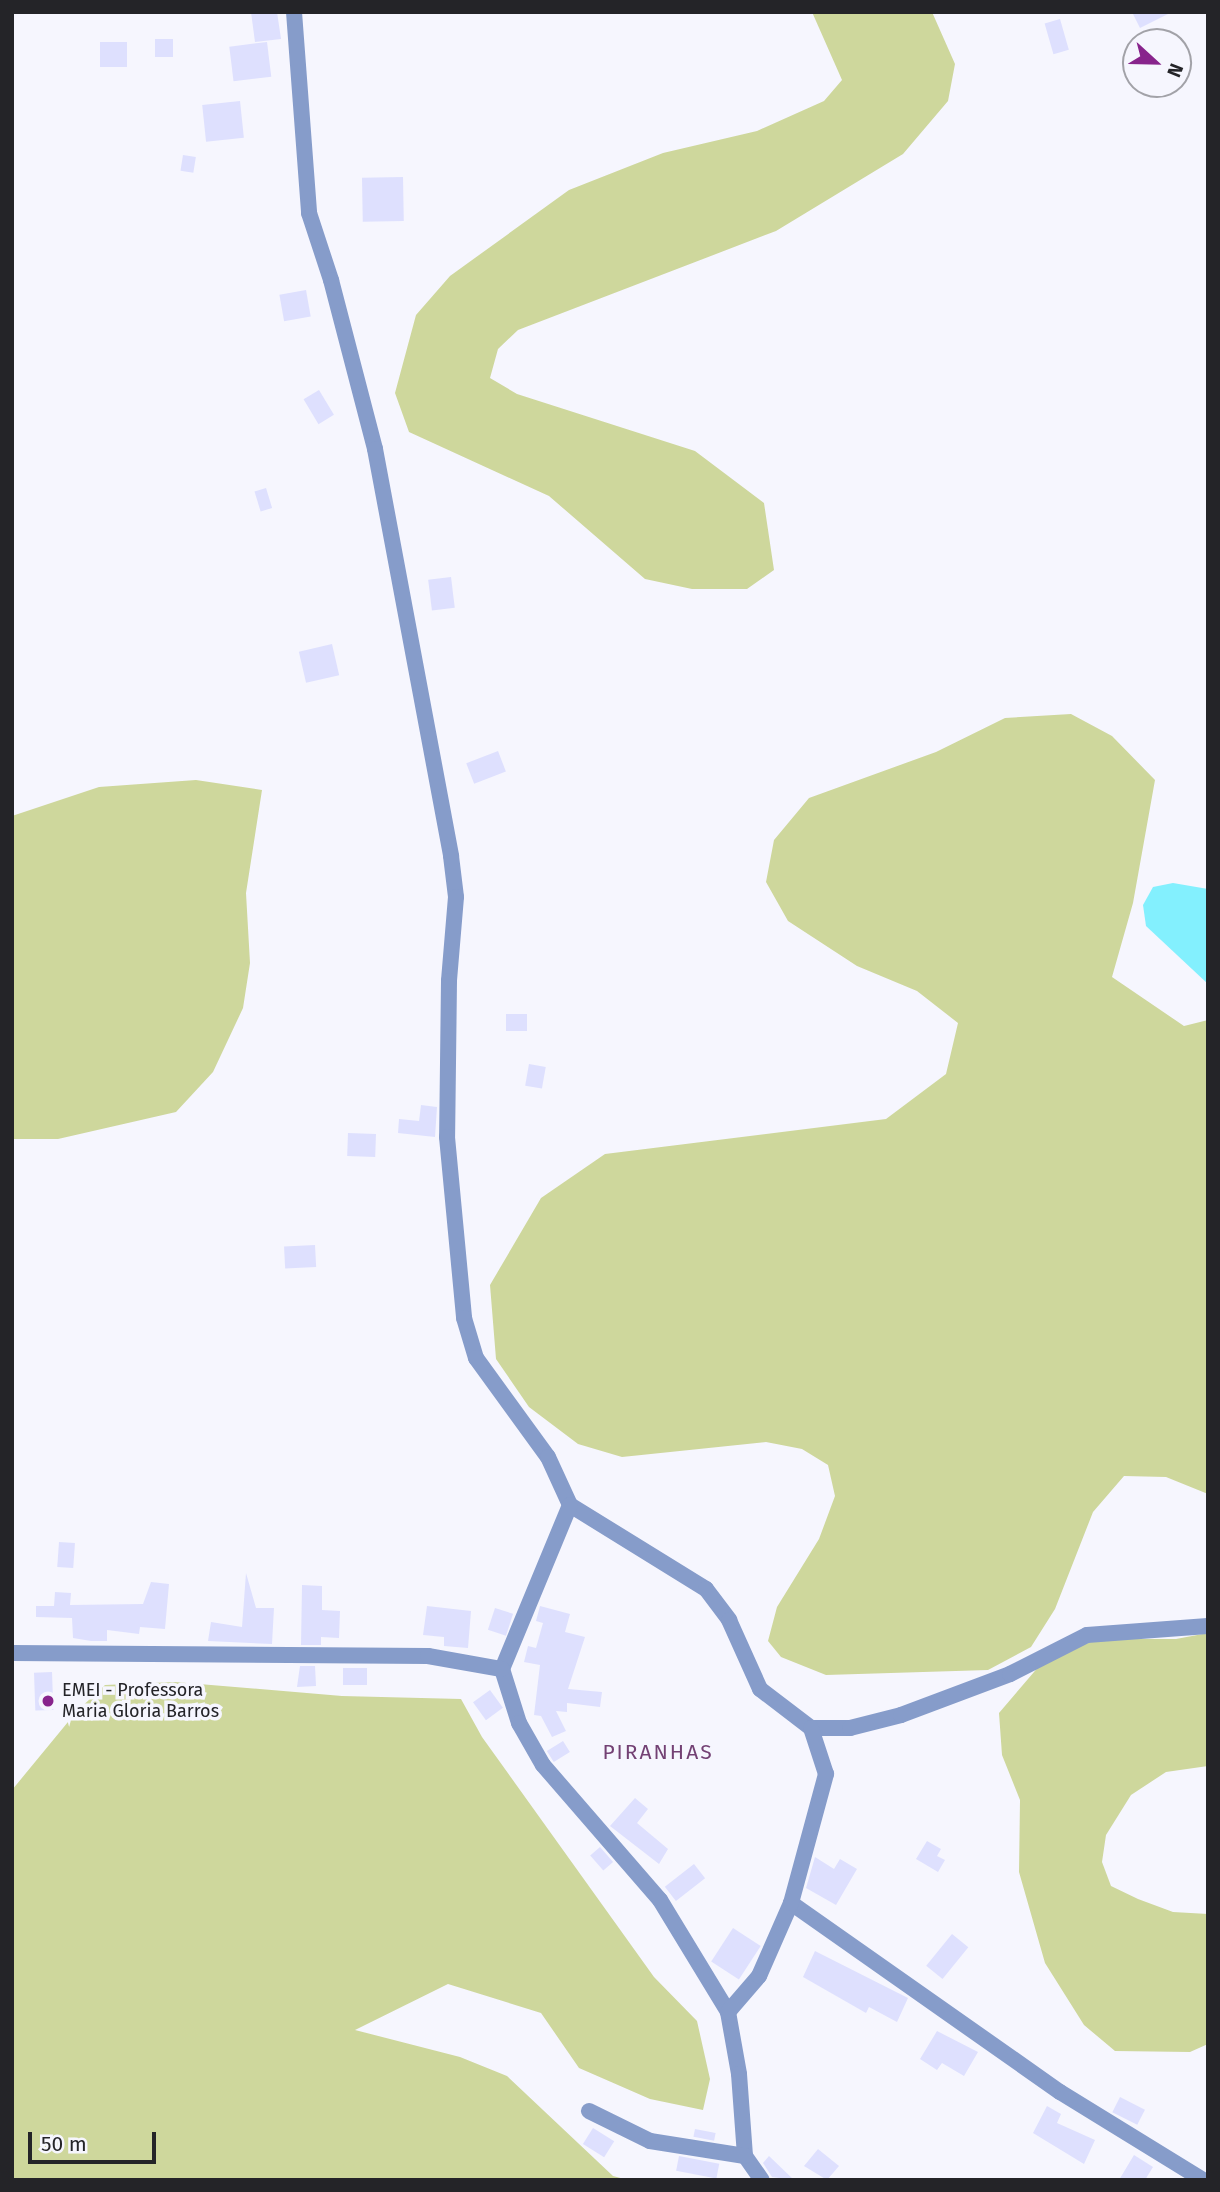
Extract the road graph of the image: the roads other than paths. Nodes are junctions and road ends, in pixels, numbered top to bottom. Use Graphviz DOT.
graph roads {
  1 [pos="294,12"];
  2 [pos="570,1505"];
  3 [pos="1208,1626"];
  4 [pos="12,1653"];
  5 [pos="502,1669"];
  6 [pos="811,1728"];
  7 [pos="791,1902"];
  8 [pos="728,2012"];
  9 [pos="589,2111"];
  10 [pos="745,2156"];
  11 [pos="762,2180"];
  12 [pos="1203,2180"];
  1 -- 2 [label="street"];
  2 -- 5 [label="street"];
  2 -- 6 [label="street"];
  3 -- 6 [label="street"];
  4 -- 5 [label="street"];
  5 -- 8 [label="street"];
  6 -- 7 [label="street"];
  7 -- 8 [label="street"];
  7 -- 12 [label="street"];
  8 -- 10 [label="street"];
  9 -- 10 [label="street"];
  10 -- 11 [label="street"];
}
